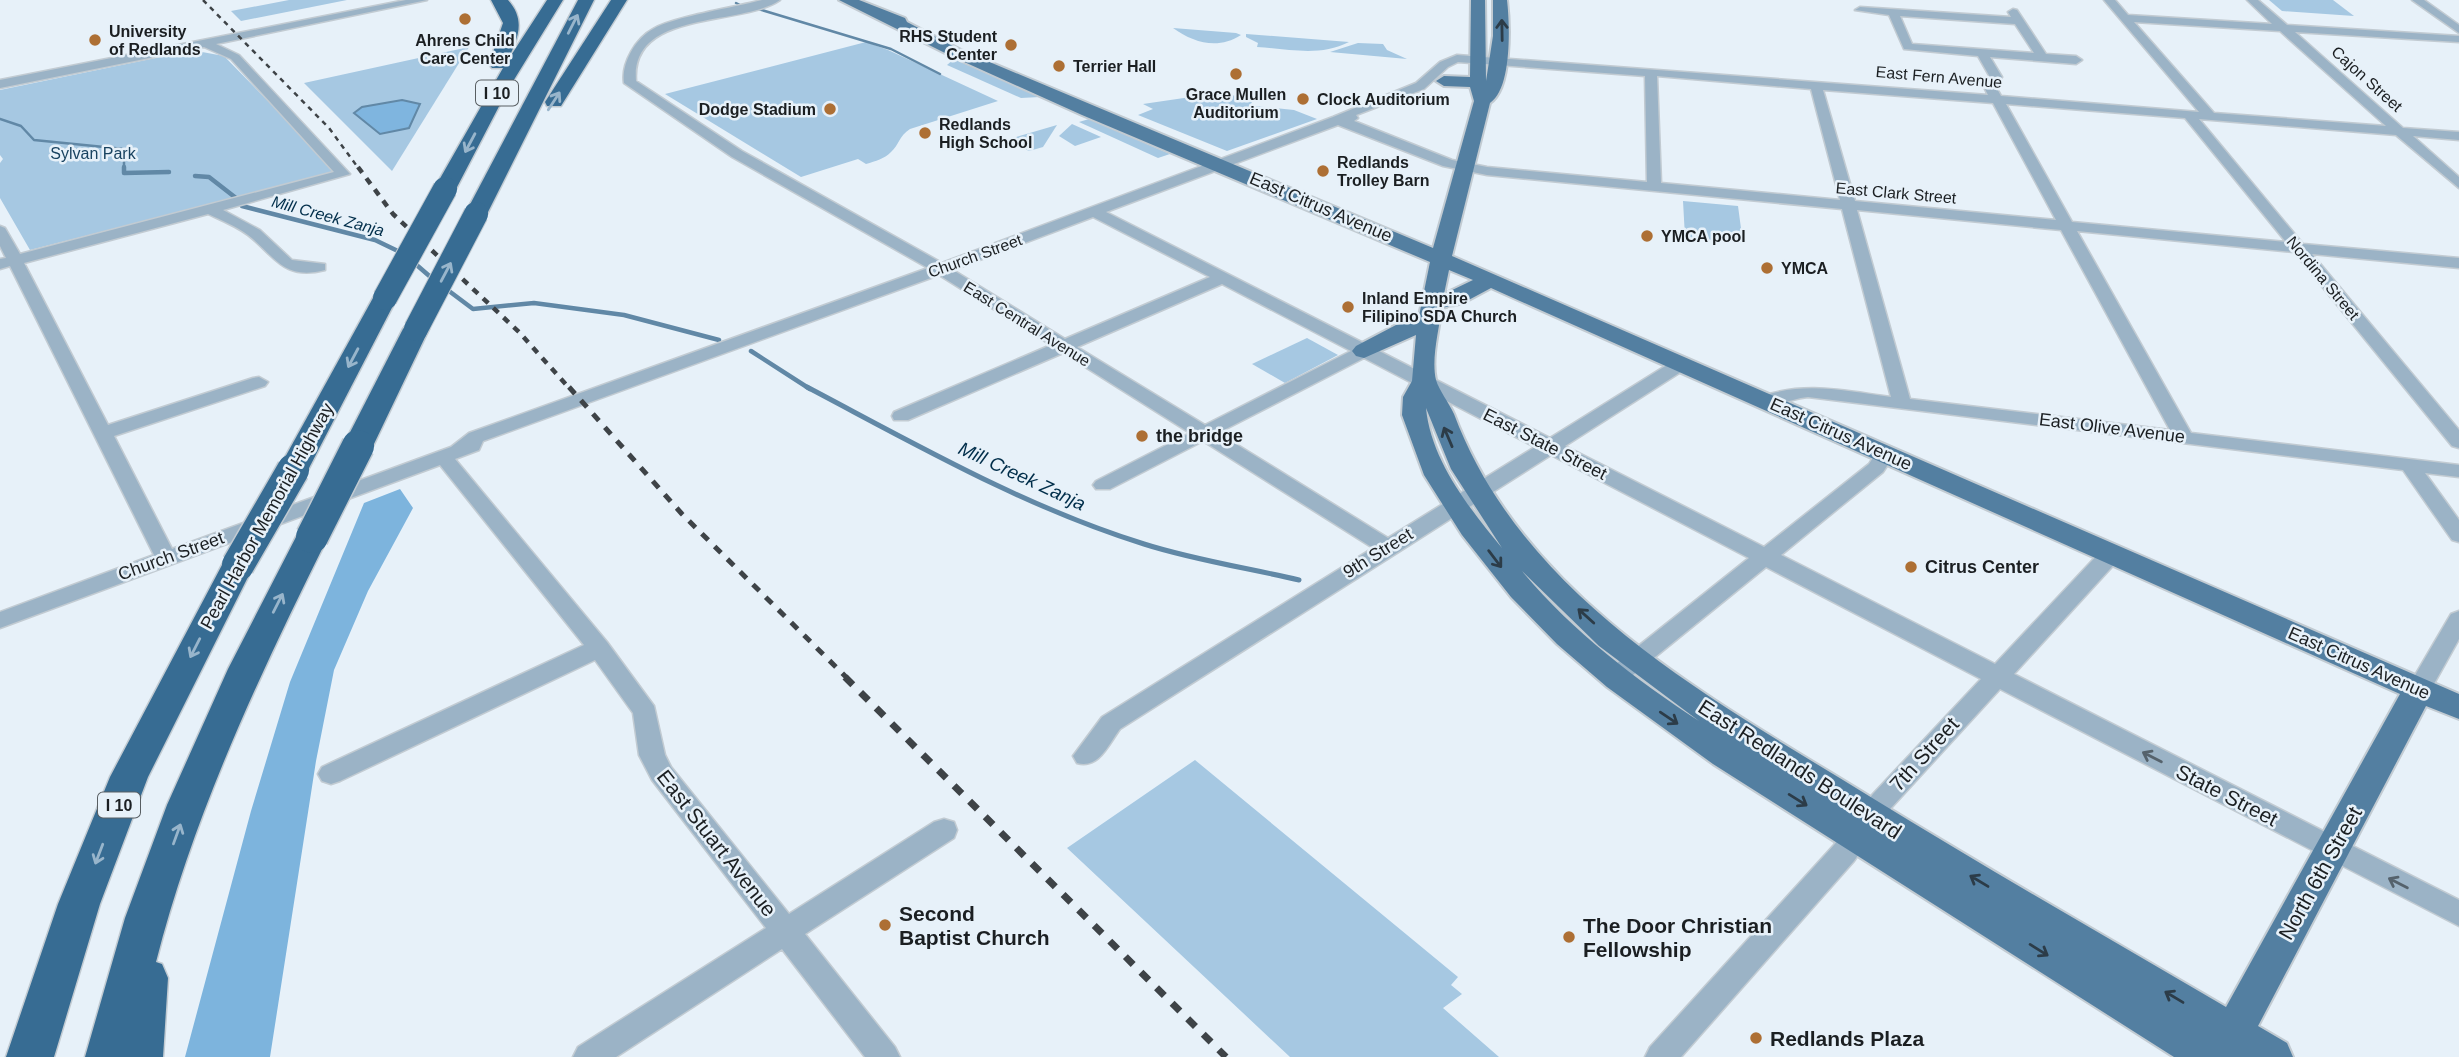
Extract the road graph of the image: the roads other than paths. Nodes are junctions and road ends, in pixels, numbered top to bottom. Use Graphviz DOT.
graph roads {
  1 [pos="422,0"];
  2 [pos="499,0"];
  3 [pos="555,0"];
  4 [pos="586,0"];
  5 [pos="619,0"];
  6 [pos="775,0"];
  7 [pos="846,0"];
  8 [pos="1478,0"];
  9 [pos="1500,0"];
  10 [pos="2109,0"];
  11 [pos="2252,0"];
  12 [pos="2417,0"];
  13 [pos="1860,10"];
  14 [pos="1893,12"];
  15 [pos="2125,18"];
  16 [pos="2283,28"];
  17 [pos="2459,30"];
  18 [pos="260,33"];
  19 [pos="2459,39"];
  20 [pos="209,45"];
  21 [pos="1982,53"];
  22 [pos="2043,58"];
  23 [pos="1477,60"];
  24 [pos="1499,60"];
  25 [pos="2076,60"];
  26 [pos="104,63"];
  27 [pos="1651,72"];
  28 [pos="1444,81"];
  29 [pos="1478,82"];
  30 [pos="0,84"];
  31 [pos="1816,85"];
  32 [pos="498,91"];
  33 [pos="1997,99"];
  34 [pos="1482,100"];
  35 [pos="2188,114"];
  36 [pos="2210,116"];
  37 [pos="1338,120"];
  38 [pos="2398,131"];
  39 [pos="2459,136"];
  40 [pos="509,150"];
  41 [pos="1221,164"];
  42 [pos="1466,168"];
  43 [pos="2459,184"];
  44 [pos="1654,187"];
  45 [pos="1847,206"];
  46 [pos="211,210"];
  47 [pos="1095,212"];
  48 [pos="2067,226"];
  49 [pos="0,230"];
  50 [pos="2298,248"];
  51 [pos="1442,259"];
  52 [pos="8,262"];
  53 [pos="2459,263"];
  54 [pos="319,267"];
  55 [pos="940,270"];
  56 [pos="1222,278"];
  57 [pos="1491,280"];
  58 [pos="1430,316"];
  59 [pos="1063,346"];
  60 [pos="1364,351"];
  61 [pos="1681,364"];
  62 [pos="1424,381"];
  63 [pos="259,382"];
  64 [pos="1766,401"];
  65 [pos="1902,403"];
  66 [pos="901,416"];
  67 [pos="103,433"];
  68 [pos="1202,433"];
  69 [pos="2183,436"];
  70 [pos="2459,442"];
  71 [pos="1550,446"];
  72 [pos="451,452"];
  73 [pos="1885,454"];
  74 [pos="2410,466"];
  75 [pos="2459,471"];
  76 [pos="1103,485"];
  77 [pos="1465,498"];
  78 [pos="2459,535"];
  79 [pos="1387,547"];
  80 [pos="2112,554"];
  81 [pos="1764,556"];
  82 [pos="166,558"];
  83 [pos="2459,619"];
  84 [pos="0,620"];
  85 [pos="599,648"];
  86 [pos="1626,669"];
  87 [pos="1995,676"];
  88 [pos="2419,689"];
  89 [pos="2459,707"];
  90 [pos="1086,756"];
  91 [pos="331,774"];
  92 [pos="1863,826"];
  93 [pos="944,830"];
  94 [pos="2333,850"];
  95 [pos="153,898"];
  96 [pos="2459,914"];
  97 [pos="786,931"];
  98 [pos="2221,1049"];
  99 [pos="30,1057"];
  100 [pos="109,1057"];
  101 [pos="139,1057"];
  102 [pos="589,1057"];
  103 [pos="884,1057"];
  104 [pos="1661,1057"];
  105 [pos="2272,1057"];
  1 -- 18 [label="street"];
  2 -- 32 [label="highway"];
  3 -- 32 [label="highway, Pearl Harbor Memorial Highway / I 10"];
  40 -- 4 [label="highway, I 10, one-way"];
  40 -- 5 [label="highway, one-way"];
  6 -- 55 [label="street, East Central Avenue"];
  7 -- 41 [label="main road, East Citrus Avenue"];
  8 -- 23 [label="main road"];
  24 -- 9 [label="main road, one-way"];
  10 -- 15 [label="street"];
  11 -- 16 [label="street, Cajon Street"];
  12 -- 17 [label="street"];
  13 -- 14 [label="street"];
  14 -- 21 [label="street"];
  14 -- 22 [label="street"];
  15 -- 16 [label="street"];
  15 -- 36 [label="street"];
  16 -- 19 [label="street"];
  16 -- 38 [label="street, Cajon Street"];
  18 -- 20 [label="street"];
  18 -- 26 [label="street"];
  20 -- 26 [label="street"];
  20 -- 46 [label="street"];
  21 -- 22 [label="street"];
  21 -- 33 [label="street"];
  22 -- 25 [label="street"];
  23 -- 24 [label="street, East Fern Avenue"];
  23 -- 28 [label="street"];
  23 -- 29 [label="main road"];
  23 -- 37 [label="street"];
  24 -- 27 [label="street, East Fern Avenue"];
  24 -- 34 [label="main road"];
  26 -- 30 [label="street"];
  27 -- 31 [label="street, East Fern Avenue"];
  27 -- 44 [label="street"];
  28 -- 29 [label="main road"];
  28 -- 37 [label="street"];
  29 -- 34 [label="main road"];
  31 -- 33 [label="street, East Fern Avenue"];
  31 -- 45 [label="street"];
  32 -- 99 [label="highway, Pearl Harbor Memorial Highway / I 10, one-way, bridge"];
  33 -- 35 [label="street, East Fern Avenue"];
  33 -- 48 [label="street"];
  34 -- 42 [label="main road"];
  35 -- 36 [label="street, East Fern Avenue"];
  35 -- 50 [label="street, Nordina Street"];
  36 -- 38 [label="street, East Fern Avenue"];
  37 -- 41 [label="street, Church Street"];
  37 -- 42 [label="street, East Clark Street"];
  38 -- 39 [label="street, East Fern Avenue"];
  38 -- 43 [label="street, Cajon Street"];
  95 -- 40 [label="highway, I 10, one-way, bridge"];
  41 -- 47 [label="street, Church Street"];
  41 -- 51 [label="main road, East Citrus Avenue"];
  42 -- 44 [label="street, East Clark Street"];
  42 -- 51 [label="main road"];
  44 -- 45 [label="street, East Clark Street"];
  45 -- 48 [label="street, East Clark Street"];
  45 -- 65 [label="street"];
  46 -- 52 [label="street"];
  46 -- 54 [label="street"];
  47 -- 55 [label="street, Church Street"];
  47 -- 56 [label="street, East State Street"];
  48 -- 50 [label="street, East Clark Street"];
  48 -- 69 [label="street"];
  49 -- 52 [label="street"];
  50 -- 53 [label="street, East Clark Street"];
  50 -- 70 [label="street, Nordina Street"];
  51 -- 57 [label="main road, East Citrus Avenue"];
  51 -- 58 [label="main road"];
  52 -- 67 [label="street"];
  55 -- 59 [label="street, East Central Avenue"];
  55 -- 72 [label="street, Church Street"];
  56 -- 59 [label="street"];
  56 -- 60 [label="street, East State Street"];
  57 -- 58 [label="main road"];
  57 -- 61 [label="main road, East Citrus Avenue"];
  58 -- 60 [label="main road"];
  58 -- 62 [label="main road"];
  59 -- 66 [label="street"];
  59 -- 68 [label="street, East Central Avenue"];
  60 -- 62 [label="street, East State Street"];
  60 -- 68 [label="street"];
  61 -- 64 [label="main road, East Citrus Avenue"];
  61 -- 71 [label="street, 9th Street"];
  62 -- 71 [label="street, East State Street"];
  62 -- 77 [label="main road, East Redlands Boulevard"];
  63 -- 67 [label="street"];
  64 -- 65 [label="street, East Olive Avenue"];
  64 -- 73 [label="main road, East Citrus Avenue"];
  65 -- 69 [label="street, East Olive Avenue"];
  67 -- 82 [label="street"];
  68 -- 76 [label="street"];
  68 -- 79 [label="street, East Central Avenue"];
  69 -- 74 [label="street, East Olive Avenue"];
  71 -- 77 [label="street, 9th Street"];
  71 -- 81 [label="street, East State Street"];
  72 -- 82 [label="street, Church Street"];
  72 -- 85 [label="street, East Stuart Avenue"];
  73 -- 80 [label="main road, East Citrus Avenue"];
  73 -- 81 [label="street"];
  74 -- 75 [label="street, East Olive Avenue"];
  74 -- 78 [label="street"];
  77 -- 79 [label="street, 9th Street"];
  77 -- 86 [label="main road, East Redlands Boulevard"];
  79 -- 90 [label="street, 9th Street"];
  80 -- 87 [label="street, 7th Street"];
  80 -- 88 [label="main road, East Citrus Avenue"];
  81 -- 86 [label="street"];
  81 -- 87 [label="street, East State Street"];
  82 -- 84 [label="street, Church Street"];
  83 -- 88 [label="street"];
  85 -- 91 [label="street"];
  85 -- 97 [label="street, East Stuart Avenue"];
  86 -- 92 [label="main road, East Redlands Boulevard"];
  87 -- 92 [label="street, 7th Street"];
  94 -- 87 [label="street, State Street, one-way"];
  88 -- 89 [label="main road, East Citrus Avenue"];
  88 -- 94 [label="main road, North 6th Street"];
  92 -- 98 [label="main road, East Redlands Boulevard"];
  92 -- 104 [label="street, 7th Street"];
  93 -- 97 [label="street"];
  96 -- 94 [label="street, State Street, one-way"];
  94 -- 98 [label="main road, North 6th Street"];
  95 -- 100 [label="highway, I 10"];
  95 -- 101 [label="highway"];
  97 -- 102 [label="street"];
  97 -- 103 [label="street, East Stuart Avenue"];
  98 -- 105 [label="main road, East Redlands Boulevard"];
}
